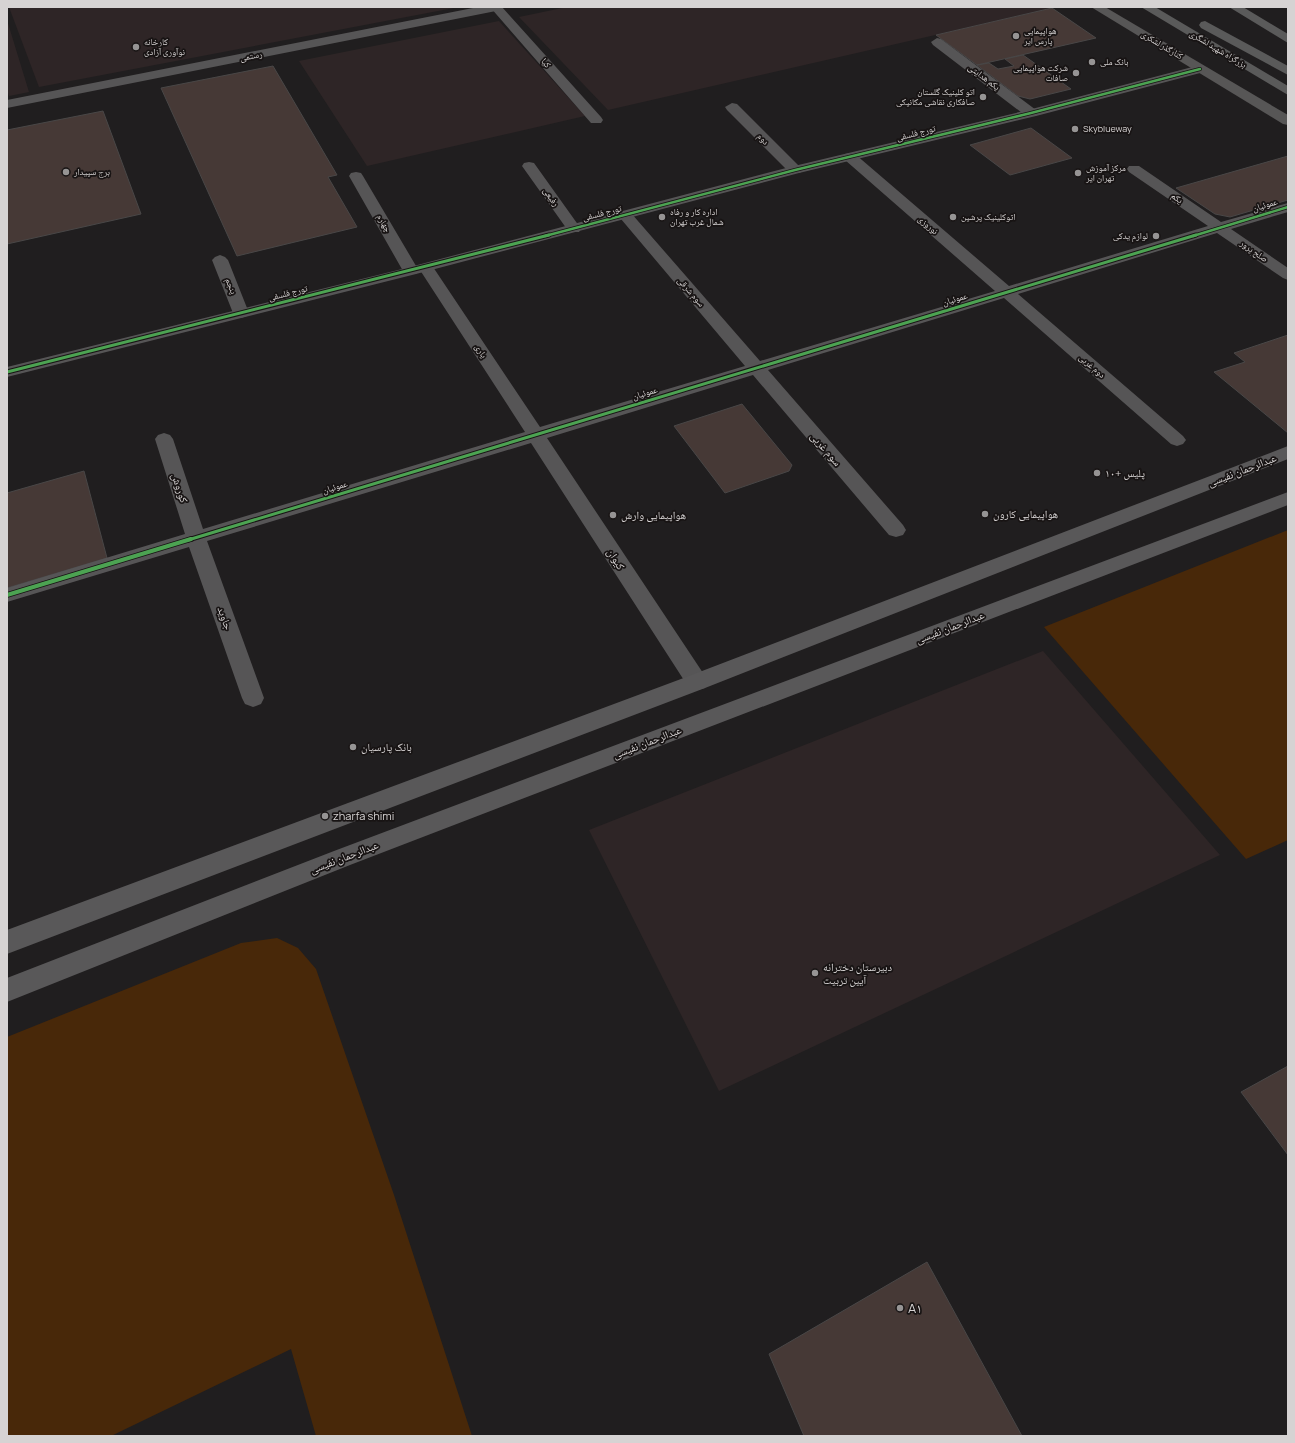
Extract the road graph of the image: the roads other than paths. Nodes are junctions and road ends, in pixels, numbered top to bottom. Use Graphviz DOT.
graph roads {
  1 [pos="496,7"];
  2 [pos="1097,7"];
  3 [pos="1148,7"];
  4 [pos="1166,7"];
  5 [pos="1235,7"];
  6 [pos="1249,7"];
  7 [pos="1178,12"];
  8 [pos="1275,17"];
  9 [pos="1198,21"];
  10 [pos="1288,39"];
  11 [pos="937,42"];
  12 [pos="1200,69"];
  13 [pos="1288,71"];
  14 [pos="1288,91"];
  15 [pos="7,104"];
  16 [pos="732,107"];
  17 [pos="1031,113"];
  18 [pos="596,120"];
  19 [pos="1288,121"];
  20 [pos="850,157"];
  21 [pos="529,166"];
  22 [pos="1134,168"];
  23 [pos="795,170"];
  24 [pos="356,176"];
  25 [pos="1288,207"];
  26 [pos="626,216"];
  27 [pos="1220,228"];
  28 [pos="574,229"];
  29 [pos="220,260"];
  30 [pos="419,269"];
  31 [pos="1288,275"];
  32 [pos="1006,292"];
  33 [pos="241,313"];
  34 [pos="757,368"];
  35 [pos="7,372"];
  36 [pos="535,435"];
  37 [pos="164,439"];
  38 [pos="1177,440"];
  39 [pos="1288,452"];
  40 [pos="1288,498"];
  41 [pos="896,530"];
  42 [pos="196,538"];
  43 [pos="7,595"];
  44 [pos="697,682"];
  45 [pos="253,698"];
  46 [pos="7,942"];
  47 [pos="7,990"];
  1 -- 15 [label="street, رستمی"];
  1 -- 18 [label="street, کیا"];
  2 -- 12 [label="main road, کنارگذر لشکری"];
  3 -- 14 [label="highway, بزرگراه شهید لشگری"];
  4 -- 7 [label="highway"];
  5 -- 10 [label="highway"];
  6 -- 8 [label="highway"];
  9 -- 13 [label="highway"];
  11 -- 17 [label="street, یکم هدایتی"];
  12 -- 17 [label="street, تورج فلسفی"];
  12 -- 19 [label="main road, کنارگذر لشکری"];
  16 -- 23 [label="street, دوم"];
  17 -- 20 [label="street, تورج فلسفی"];
  20 -- 23 [label="street, تورج فلسفی"];
  20 -- 32 [label="street, نوروزی"];
  21 -- 28 [label="street, رفیعی"];
  22 -- 27 [label="street, یکم"];
  23 -- 26 [label="street, تورج فلسفی"];
  24 -- 30 [label="street, چهارم"];
  25 -- 27 [label="street, عموئیان"];
  26 -- 28 [label="street, تورج فلسفی"];
  26 -- 34 [label="street, سوم شرقی"];
  27 -- 31 [label="street, صلح پرور"];
  27 -- 32 [label="street, عموئیان"];
  28 -- 30 [label="street, تورج فلسفی"];
  29 -- 33 [label="street, پنجم"];
  30 -- 33 [label="street, تورج فلسفی"];
  30 -- 36 [label="street, یاری"];
  32 -- 34 [label="street, عموئیان"];
  32 -- 38 [label="street, دوم غربی"];
  33 -- 35 [label="street, تورج فلسفی"];
  34 -- 36 [label="street, عموئیان"];
  34 -- 41 [label="street, سوم غربی"];
  36 -- 42 [label="street, عموئیان"];
  36 -- 44 [label="street, کیوان"];
  37 -- 42 [label="street, کوروش"];
  39 -- 44 [label="main road, عبدالرحمان نفیسی"];
  40 -- 47 [label="main road, عبدالرحمان نفیسی"];
  42 -- 43 [label="street, عموئیان"];
  42 -- 45 [label="street, جاوید"];
  44 -- 46 [label="main road, عبدالرحمان نفیسی"];
}
